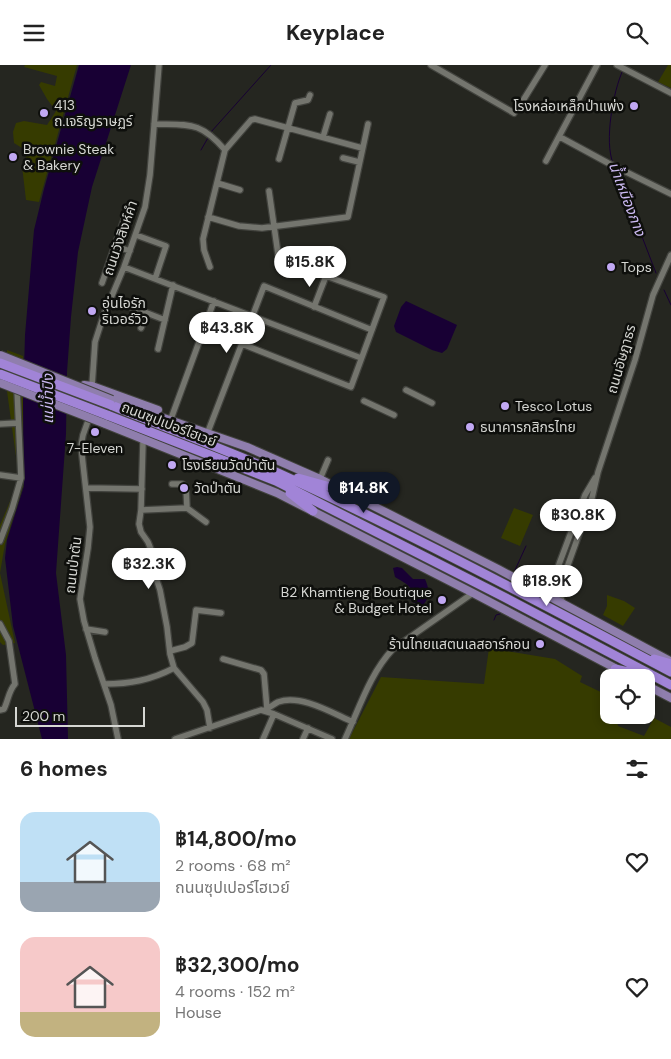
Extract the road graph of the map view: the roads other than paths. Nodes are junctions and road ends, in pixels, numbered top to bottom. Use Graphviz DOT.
graph roads {
  1 [pos="159,65"];
  2 [pos="431,65"];
  3 [pos="545,65"];
  4 [pos="597,65"];
  5 [pos="622,67"];
  6 [pos="671,93"];
  7 [pos="310,95"];
  8 [pos="519,107"];
  9 [pos="514,113"];
  10 [pos="330,114"];
  11 [pos="154,124"];
  12 [pos="368,124"];
  13 [pos="289,128"];
  14 [pos="323,137"];
  15 [pos="560,137"];
  16 [pos="362,148"];
  17 [pos="226,150"];
  18 [pos="279,159"];
  19 [pos="343,159"];
  20 [pos="546,161"];
  21 [pos="359,162"];
  22 [pos="217,183"];
  23 [pos="240,189"];
  24 [pos="269,191"];
  25 [pos="671,194"];
  26 [pos="125,217"];
  27 [pos="208,217"];
  28 [pos="274,226"];
  29 [pos="136,235"];
  30 [pos="115,246"];
  31 [pos="130,251"];
  32 [pos="671,255"];
  33 [pos="280,261"];
  34 [pos="124,267"];
  35 [pos="210,267"];
  36 [pos="668,269"];
  37 [pos="156,279"];
  38 [pos="102,283"];
  39 [pos="173,285"];
  40 [pos="111,299"];
  41 [pos="214,301"];
  42 [pos="314,307"];
  43 [pos="147,313"];
  44 [pos="253,315"];
  45 [pos="165,320"];
  46 [pos="141,328"];
  47 [pos="372,329"];
  48 [pos="242,344"];
  49 [pos="158,349"];
  50 [pos="0,355"];
  51 [pos="16,358"];
  52 [pos="361,358"];
  53 [pos="0,364"];
  54 [pos="0,374"];
  55 [pos="0,384"];
  56 [pos="92,386"];
  57 [pos="406,390"];
  58 [pos="364,401"];
  59 [pos="111,403"];
  60 [pos="432,403"];
  61 [pos="394,415"];
  62 [pos="172,416"];
  63 [pos="105,419"];
  64 [pos="88,421"];
  65 [pos="0,423"];
  66 [pos="18,423"];
  67 [pos="209,429"];
  68 [pos="143,443"];
  69 [pos="247,447"];
  70 [pos="328,460"];
  71 [pos="274,471"];
  72 [pos="598,472"];
  73 [pos="0,475"];
  74 [pos="20,478"];
  75 [pos="320,479"];
  76 [pos="276,481"];
  77 [pos="172,484"];
  78 [pos="87,488"];
  79 [pos="142,489"];
  80 [pos="341,490"];
  81 [pos="277,493"];
  82 [pos="187,508"];
  83 [pos="141,510"];
  84 [pos="313,511"];
  85 [pos="206,522"];
  86 [pos="574,523"];
  87 [pos="582,526"];
  88 [pos="0,541"];
  89 [pos="540,591"];
  90 [pos="473,593"];
  91 [pos="563,603"];
  92 [pos="221,613"];
  93 [pos="0,625"];
  94 [pos="86,629"];
  95 [pos="105,632"];
  96 [pos="170,651"];
  97 [pos="637,654"];
  98 [pos="223,659"];
  99 [pos="671,663"];
  100 [pos="174,668"];
  101 [pos="615,669"];
  102 [pos="671,672"];
  103 [pos="655,678"];
  104 [pos="658,679"];
  105 [pos="104,684"];
  106 [pos="671,685"];
  107 [pos="655,690"];
  108 [pos="671,698"];
  109 [pos="2,709"];
  110 [pos="266,710"];
  111 [pos="274,714"];
  112 [pos="353,722"];
  113 [pos="210,728"];
  114 [pos="308,728"];
  115 [pos="118,739"];
  116 [pos="175,739"];
  117 [pos="263,739"];
  118 [pos="303,739"];
  119 [pos="332,739"];
  120 [pos="345,739"];
  1 -- 11 [label="street, ถนนวังสิงห์คำ"];
  2 -- 9 [label="street"];
  3 -- 8 [label="street"];
  4 -- 15 [label="street"];
  5 -- 6 [label="street"];
  7 -- 13 [label="street"];
  10 -- 14 [label="street"];
  11 -- 17 [label="street"];
  11 -- 29 [label="street, ถนนวังสิงห์คำ"];
  12 -- 16 [label="street"];
  13 -- 14 [label="street"];
  13 -- 17 [label="street"];
  13 -- 18 [label="street"];
  14 -- 16 [label="street"];
  15 -- 20 [label="street"];
  15 -- 25 [label="street"];
  16 -- 21 [label="street"];
  17 -- 22 [label="street"];
  19 -- 21 [label="street"];
  21 -- 28 [label="street"];
  22 -- 23 [label="street"];
  22 -- 27 [label="street"];
  24 -- 28 [label="street"];
  26 -- 30 [label="street"];
  27 -- 28 [label="street"];
  27 -- 35 [label="street"];
  28 -- 33 [label="street"];
  29 -- 31 [label="street, ถนนวังสิงห์คำ"];
  29 -- 37 [label="street"];
  30 -- 31 [label="street"];
  30 -- 38 [label="street"];
  31 -- 34 [label="street, ถนนวังสิงห์คำ"];
  32 -- 36 [label="street, ถนนอัษฎาธร"];
  34 -- 37 [label="street"];
  34 -- 40 [label="street, ถนนวังสิงห์คำ"];
  36 -- 72 [label="street, ถนนอัษฎาธร"];
  37 -- 39 [label="street"];
  39 -- 41 [label="street"];
  39 -- 45 [label="street"];
  40 -- 43 [label="street"];
  40 -- 56 [label="street, ถนนวังสิงห์คำ"];
  41 -- 44 [label="street"];
  41 -- 62 [label="street"];
  42 -- 44 [label="street"];
  42 -- 47 [label="street"];
  42 -- 47 [label="street"];
  43 -- 45 [label="street"];
  43 -- 46 [label="street"];
  44 -- 48 [label="street"];
  44 -- 52 [label="street"];
  45 -- 49 [label="street"];
  47 -- 52 [label="street"];
  48 -- 52 [label="street"];
  48 -- 67 [label="street"];
  50 -- 59 [label="main road, bridge"];
  51 -- 66 [label="street"];
  53 -- 55 [label="main road"];
  53 -- 59 [label="highway, ถนนซุปเปอร์ไฮเวย์, bridge"];
  54 -- 63 [label="highway, ถนนซุปเปอร์ไฮเวย์, bridge"];
  55 -- 63 [label="main road, bridge"];
  56 -- 62 [label="main road"];
  56 -- 64 [label="main road"];
  57 -- 60 [label="street"];
  58 -- 61 [label="street"];
  59 -- 69 [label="main road"];
  59 -- 71 [label="highway, ถนนซุปเปอร์ไฮเวย์"];
  62 -- 67 [label="main road"];
  63 -- 76 [label="highway, ถนนซุปเปอร์ไฮเวย์"];
  63 -- 81 [label="main road"];
  64 -- 68 [label="main road"];
  64 -- 78 [label="street, ถนนป่าตัน"];
  65 -- 66 [label="street"];
  66 -- 74 [label="street"];
  67 -- 69 [label="main road"];
  68 -- 79 [label="street"];
  68 -- 81 [label="main road"];
  69 -- 75 [label="main road"];
  70 -- 75 [label="street"];
  71 -- 80 [label="highway"];
  71 -- 97 [label="highway, ถนนซุปเปอร์ไฮเวย์"];
  72 -- 86 [label="street, ถนนอัษฎาธร"];
  72 -- 87 [label="street, ถนนอัษฎาธร"];
  73 -- 74 [label="street"];
  74 -- 88 [label="street"];
  75 -- 80 [label="main road"];
  76 -- 84 [label="highway"];
  76 -- 104 [label="highway, ถนนซุปเปอร์ไฮเวย์"];
  77 -- 82 [label="street"];
  78 -- 79 [label="street"];
  78 -- 94 [label="street, ถนนป่าตัน"];
  79 -- 83 [label="street"];
  80 -- 89 [label="main road"];
  81 -- 84 [label="main road"];
  82 -- 83 [label="street"];
  82 -- 85 [label="street"];
  83 -- 96 [label="street"];
  84 -- 90 [label="main road"];
  86 -- 87 [label="street"];
  86 -- 89 [label="street, ถนนอัษฎาธร"];
  87 -- 91 [label="street, ถนนอัษฎาธร"];
  89 -- 91 [label="main road"];
  90 -- 101 [label="main road"];
  90 -- 112 [label="street"];
  91 -- 99 [label="main road"];
  92 -- 96 [label="street"];
  93 -- 109 [label="street"];
  94 -- 95 [label="street"];
  94 -- 105 [label="street, ถนนป่าตัน"];
  96 -- 100 [label="street"];
  97 -- 99 [label="highway"];
  97 -- 102 [label="highway, ถนนซุปเปอร์ไฮเวย์"];
  98 -- 110 [label="street"];
  100 -- 105 [label="street"];
  100 -- 113 [label="street"];
  103 -- 104 [label="highway"];
  104 -- 106 [label="highway, ถนนซุปเปอร์ไฮเวย์"];
  105 -- 115 [label="street, ถนนป่าตัน"];
  107 -- 108 [label="main road"];
  110 -- 111 [label="street"];
  110 -- 112 [label="street"];
  110 -- 113 [label="street"];
  111 -- 114 [label="street"];
  111 -- 117 [label="street"];
  112 -- 120 [label="street"];
  113 -- 116 [label="street"];
  114 -- 118 [label="street"];
  114 -- 119 [label="street"];
}
